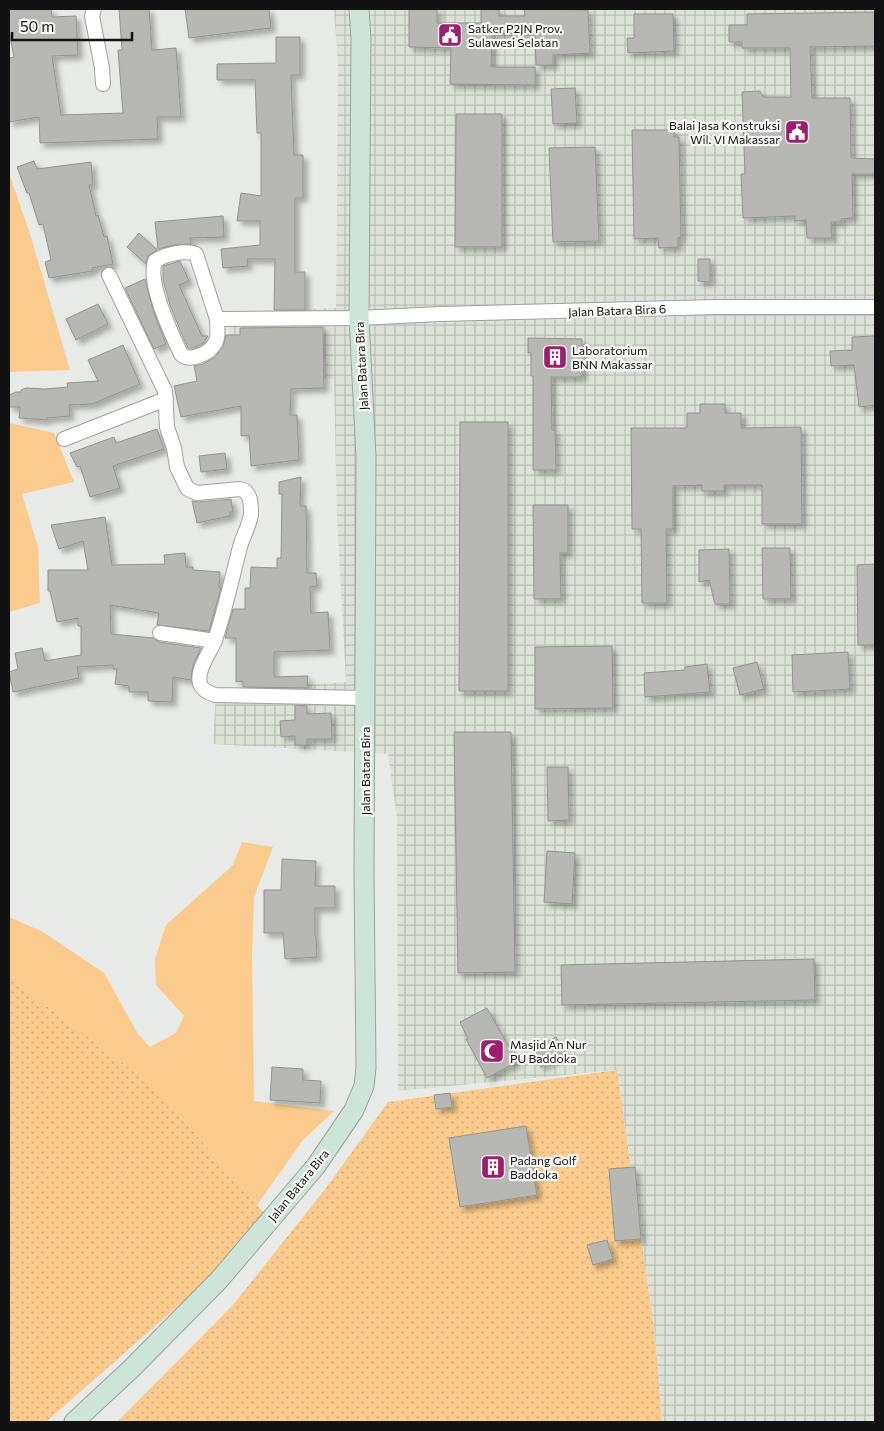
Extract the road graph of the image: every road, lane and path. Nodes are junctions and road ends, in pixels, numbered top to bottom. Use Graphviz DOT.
graph roads {
  1 [pos="94,9"];
  2 [pos="359,9"];
  3 [pos="103,84"];
  4 [pos="109,275"];
  5 [pos="875,307"];
  6 [pos="359,318"];
  7 [pos="217,319"];
  8 [pos="166,399"];
  9 [pos="64,439"];
  10 [pos="160,633"];
  11 [pos="214,641"];
  12 [pos="366,698"];
  13 [pos="74,1422"];
  1 -- 3 [label="street"];
  2 -- 6 [label="street, Jalan Batara Bira"];
  4 -- 8 [label="street"];
  5 -- 6 [label="street, Jalan Batara Bira 6"];
  6 -- 7 [label="street, Jalan Batara Bira 6"];
  6 -- 12 [label="street, Jalan Batara Bira"];
  7 -- 7 [label="street"];
  8 -- 9 [label="street"];
  8 -- 11 [label="street"];
  10 -- 11 [label="street"];
  11 -- 12 [label="street"];
  12 -- 13 [label="street, Jalan Batara Bira"];
}
